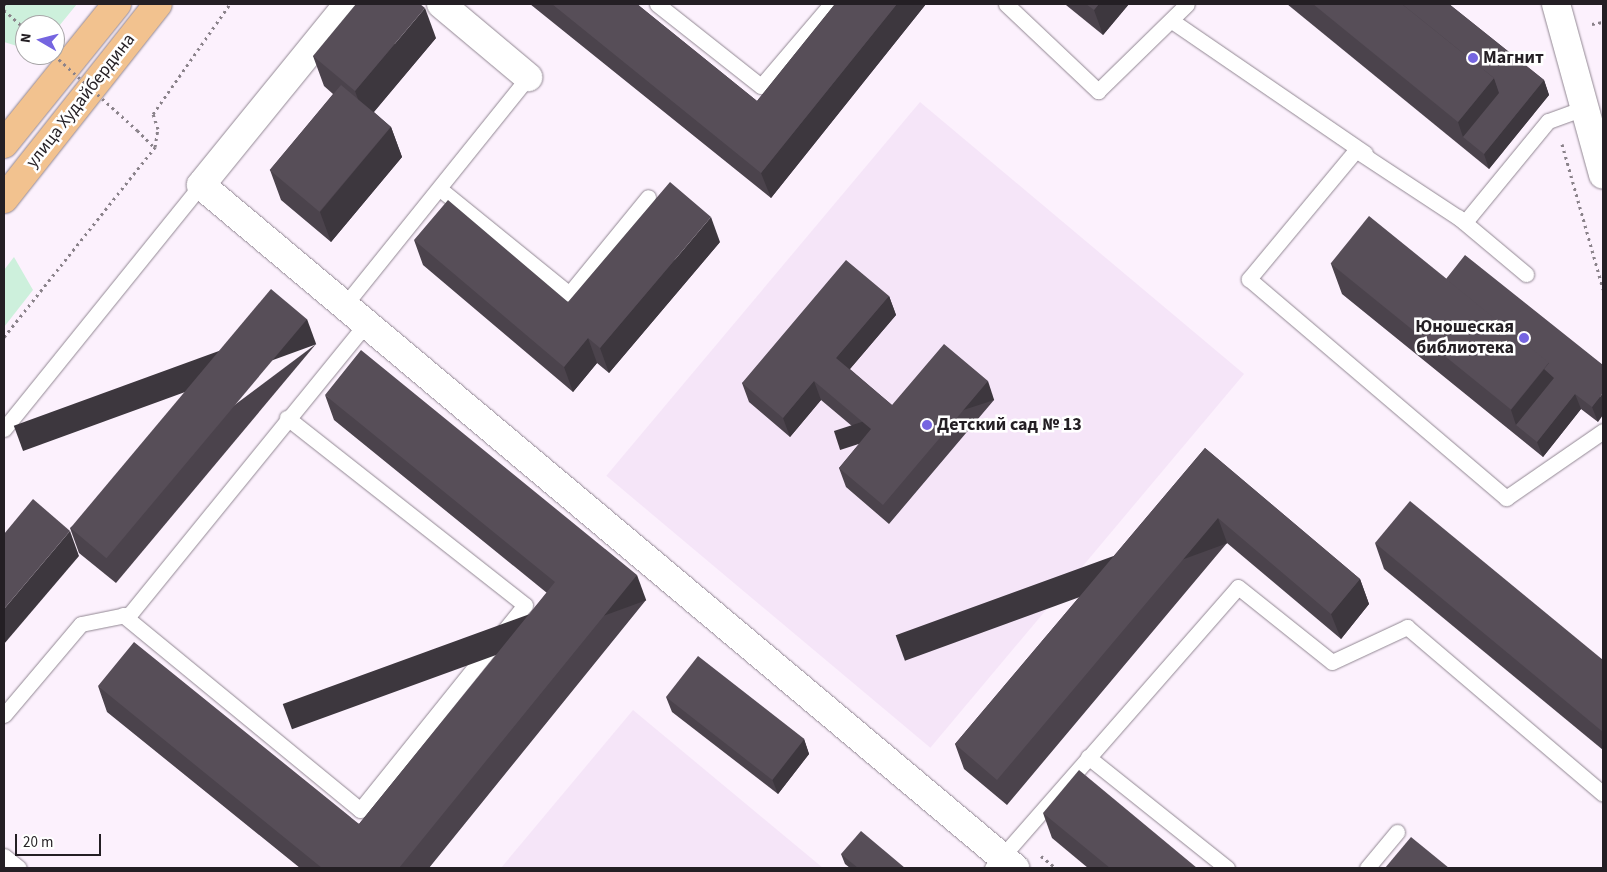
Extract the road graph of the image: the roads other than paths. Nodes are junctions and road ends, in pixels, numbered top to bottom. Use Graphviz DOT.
graph roads {
  1 [pos="117,4"];
  2 [pos="158,4"];
  3 [pos="348,4"];
  4 [pos="657,4"];
  5 [pos="831,4"];
  6 [pos="1187,4"];
  7 [pos="1556,4"];
  8 [pos="445,5"];
  9 [pos="1015,7"];
  10 [pos="1172,21"];
  11 [pos="122,47"];
  12 [pos="528,77"];
  13 [pos="1584,108"];
  14 [pos="23,120"];
  15 [pos="4,144"];
  16 [pos="1603,175"];
  17 [pos="4,184"];
  18 [pos="201,185"];
  19 [pos="440,189"];
  20 [pos="648,197"];
  21 [pos="4,199"];
  22 [pos="1465,222"];
  23 [pos="1526,274"];
  24 [pos="344,306"];
  25 [pos="366,324"];
  26 [pos="287,418"];
  27 [pos="4,429"];
  28 [pos="1603,431"];
  29 [pos="123,615"];
  30 [pos="4,715"];
  31 [pos="1088,757"];
  32 [pos="1603,794"];
  33 [pos="1396,832"];
  34 [pos="4,856"];
  35 [pos="1003,864"];
  36 [pos="19,868"];
  37 [pos="1227,868"];
  38 [pos="1367,868"];
  1 -- 14 [label="main road, улица Худайбердина"];
  2 -- 11 [label="main road, улица Худайбердина"];
  3 -- 18 [label="street"];
  4 -- 5 [label="lane"];
  6 -- 10 [label="lane"];
  7 -- 13 [label="street"];
  8 -- 12 [label="street"];
  9 -- 10 [label="lane"];
  10 -- 22 [label="lane"];
  11 -- 14 [label="main road"];
  11 -- 21 [label="main road, улица Худайбердина"];
  12 -- 19 [label="lane"];
  13 -- 16 [label="street"];
  13 -- 22 [label="lane"];
  14 -- 15 [label="main road, улица Худайбердина"];
  14 -- 17 [label="main road"];
  18 -- 24 [label="street"];
  18 -- 27 [label="lane"];
  19 -- 20 [label="lane"];
  19 -- 24 [label="lane"];
  22 -- 23 [label="lane"];
  22 -- 28 [label="lane"];
  24 -- 25 [label="street"];
  25 -- 26 [label="lane"];
  25 -- 35 [label="street"];
  26 -- 29 [label="lane"];
  26 -- 29 [label="lane"];
  29 -- 30 [label="lane"];
  31 -- 32 [label="lane"];
  31 -- 35 [label="lane"];
  31 -- 37 [label="lane"];
  33 -- 38 [label="lane"];
  34 -- 36 [label="lane"];
}
